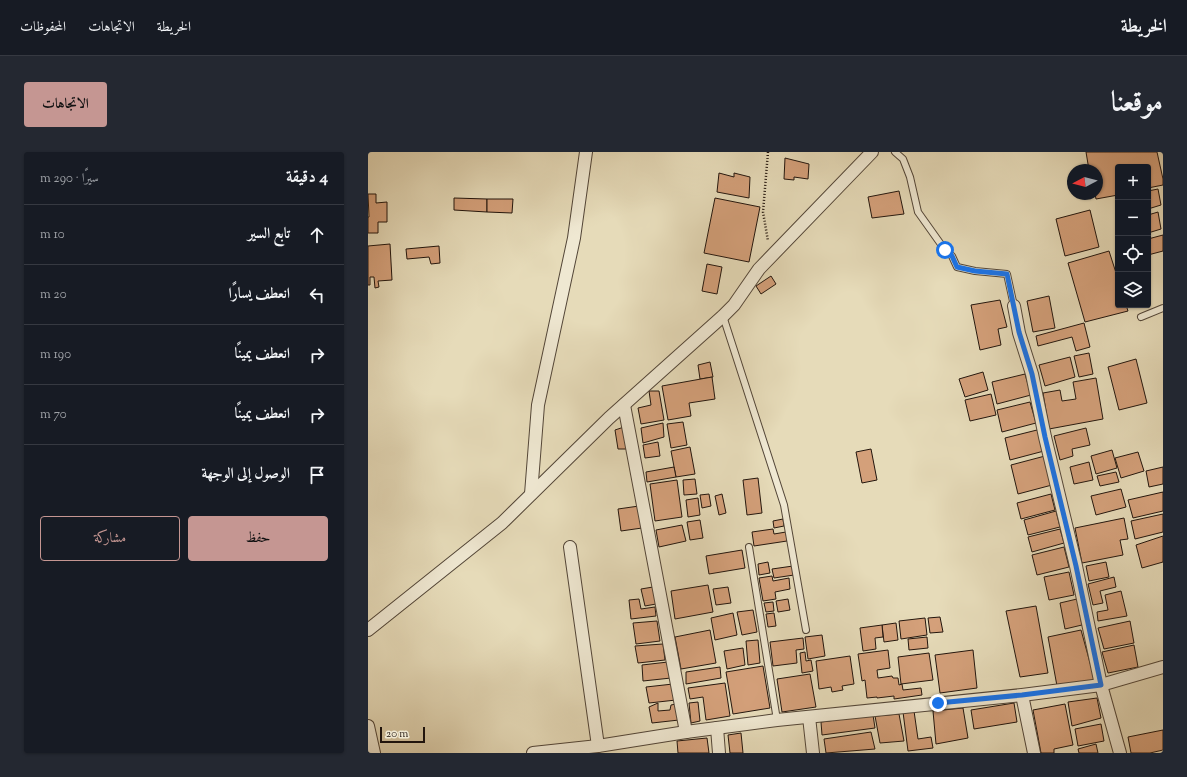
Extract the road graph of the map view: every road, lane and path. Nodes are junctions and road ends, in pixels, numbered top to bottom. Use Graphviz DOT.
graph roads {
  1 [pos="586,152"];
  2 [pos="768,152"];
  3 [pos="872,152"];
  4 [pos="895,152"];
  5 [pos="771,258"];
  6 [pos="1014,306"];
  7 [pos="1163,308"];
  8 [pos="723,316"];
  9 [pos="1141,317"];
  10 [pos="624,405"];
  11 [pos="531,494"];
  12 [pos="570,547"];
  13 [pos="749,547"];
  14 [pos="368,630"];
  15 [pos="806,630"];
  16 [pos="1163,667"];
  17 [pos="1101,685"];
  18 [pos="1022,695"];
  19 [pos="809,717"];
  20 [pos="777,720"];
  21 [pos="368,726"];
  22 [pos="717,728"];
  23 [pos="686,732"];
  24 [pos="598,746"];
  25 [pos="577,751"];
  26 [pos="374,753"];
  27 [pos="533,753"];
  28 [pos="719,753"];
  29 [pos="813,753"];
  30 [pos="1034,753"];
  31 [pos="1120,753"];
  1 -- 11 [label="street"];
  2 -- 5 [label="path"];
  3 -- 5 [label="street"];
  4 -- 6 [label="lane"];
  5 -- 8 [label="street"];
  6 -- 17 [label="street"];
  7 -- 9 [label="lane"];
  8 -- 10 [label="street"];
  8 -- 15 [label="lane"];
  10 -- 11 [label="street"];
  10 -- 23 [label="street"];
  11 -- 14 [label="street"];
  12 -- 24 [label="street"];
  13 -- 20 [label="lane"];
  16 -- 17 [label="street"];
  17 -- 18 [label="street"];
  17 -- 31 [label="street"];
  18 -- 19 [label="street"];
  18 -- 30 [label="street"];
  19 -- 20 [label="street"];
  19 -- 29 [label="street"];
  20 -- 22 [label="street"];
  21 -- 26 [label="street"];
  22 -- 23 [label="street"];
  22 -- 28 [label="street"];
  23 -- 24 [label="street"];
  24 -- 25 [label="street"];
  25 -- 27 [label="street"];
}
